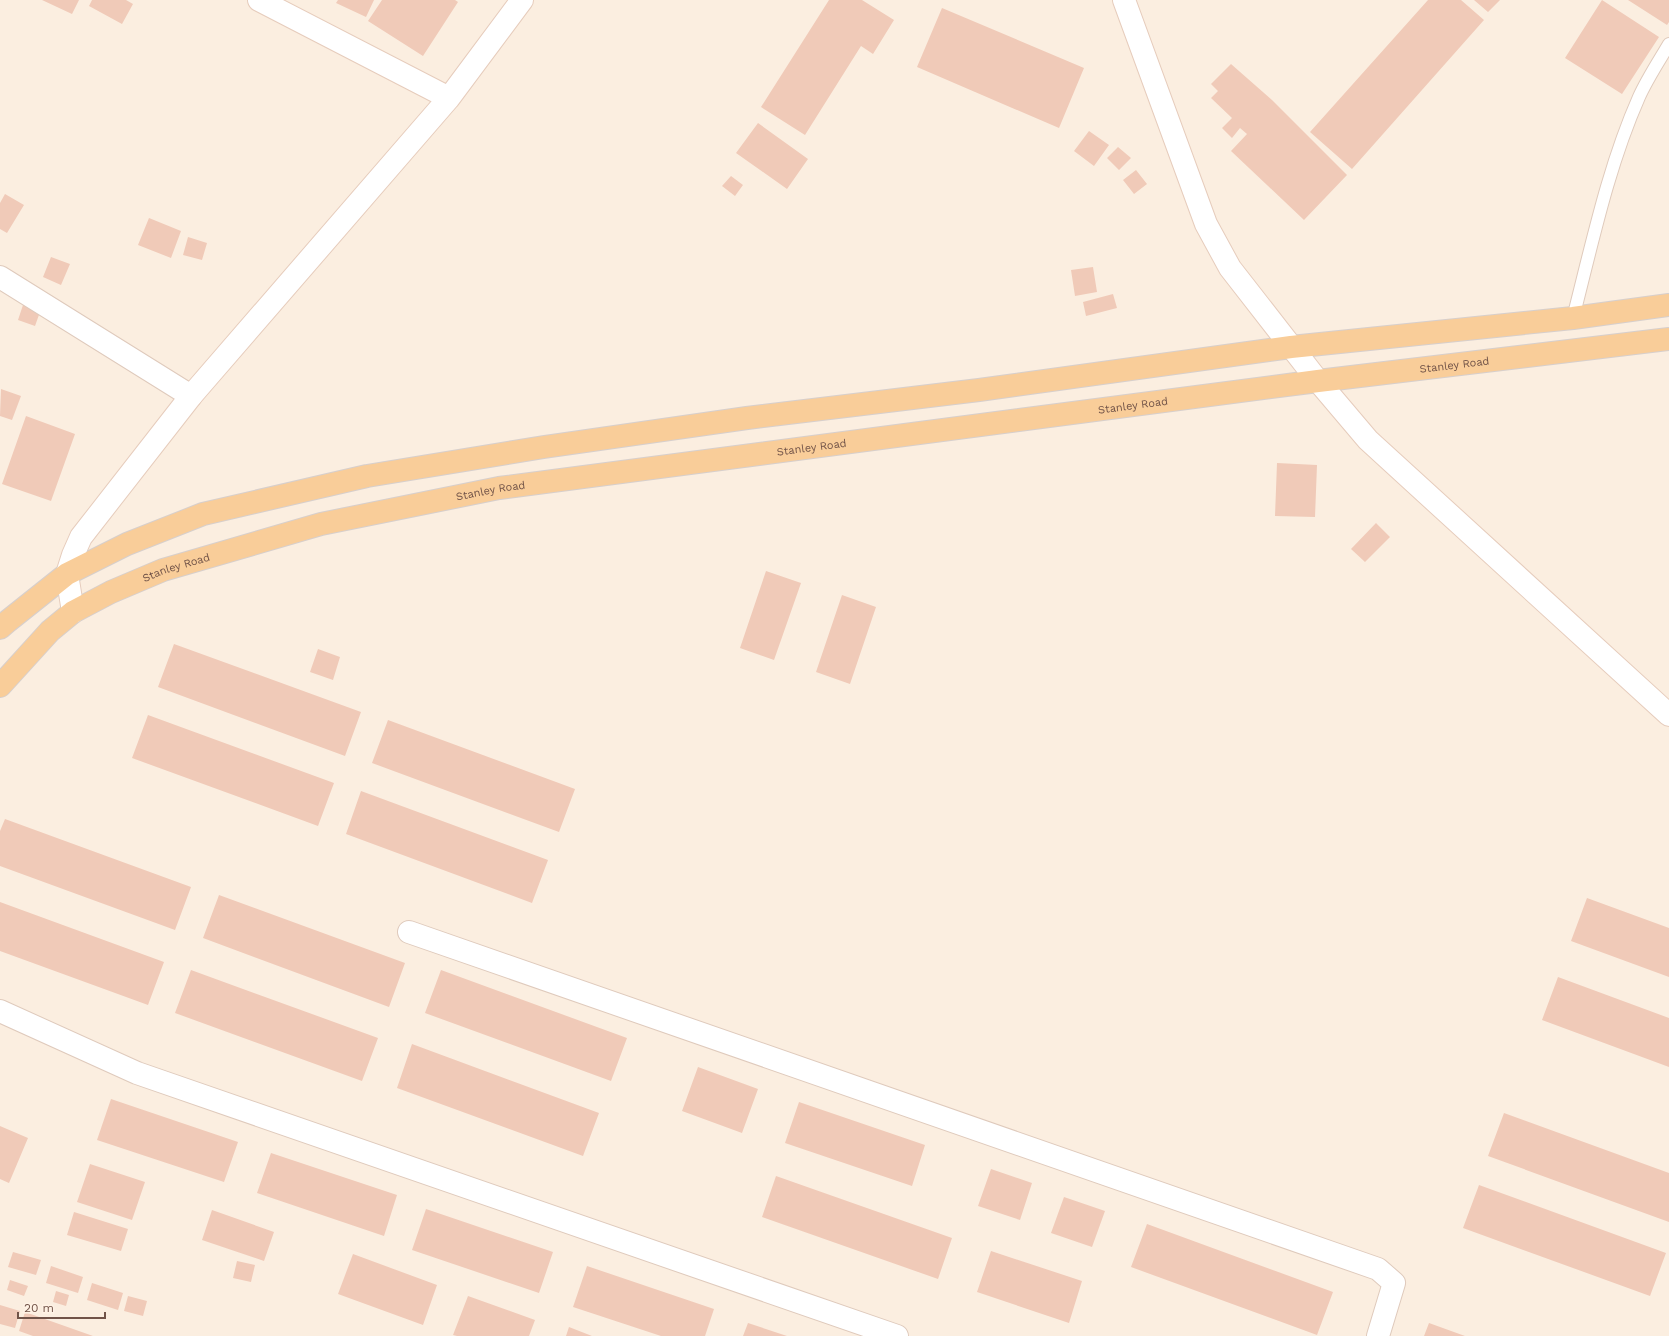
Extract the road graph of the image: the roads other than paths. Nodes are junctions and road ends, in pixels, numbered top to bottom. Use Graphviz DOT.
graph roads {
  1 [pos="259,0"];
  2 [pos="522,0"];
  3 [pos="1124,0"];
  4 [pos="1669,44"];
  5 [pos="449,98"];
  6 [pos="0,277"];
  7 [pos="1669,305"];
  8 [pos="1573,318"];
  9 [pos="1669,340"];
  10 [pos="1291,347"];
  11 [pos="1318,381"];
  12 [pos="191,396"];
  13 [pos="67,574"];
  14 [pos="73,612"];
  15 [pos="0,628"];
  16 [pos="0,686"];
  17 [pos="1669,715"];
  18 [pos="409,932"];
  19 [pos="0,1011"];
  20 [pos="896,1336"];
  21 [pos="1378,1336"];
  1 -- 5 [label="street"];
  2 -- 5 [label="street"];
  3 -- 10 [label="street"];
  4 -- 8 [label="lane"];
  5 -- 12 [label="street"];
  6 -- 12 [label="street"];
  7 -- 8 [label="main road"];
  8 -- 10 [label="main road"];
  9 -- 11 [label="main road, Stanley Road"];
  10 -- 11 [label="street"];
  10 -- 13 [label="main road"];
  11 -- 14 [label="main road, Stanley Road"];
  11 -- 17 [label="street"];
  12 -- 13 [label="street"];
  13 -- 14 [label="street"];
  13 -- 15 [label="main road"];
  14 -- 16 [label="main road, Stanley Road"];
  18 -- 21 [label="street"];
  19 -- 20 [label="street"];
}
